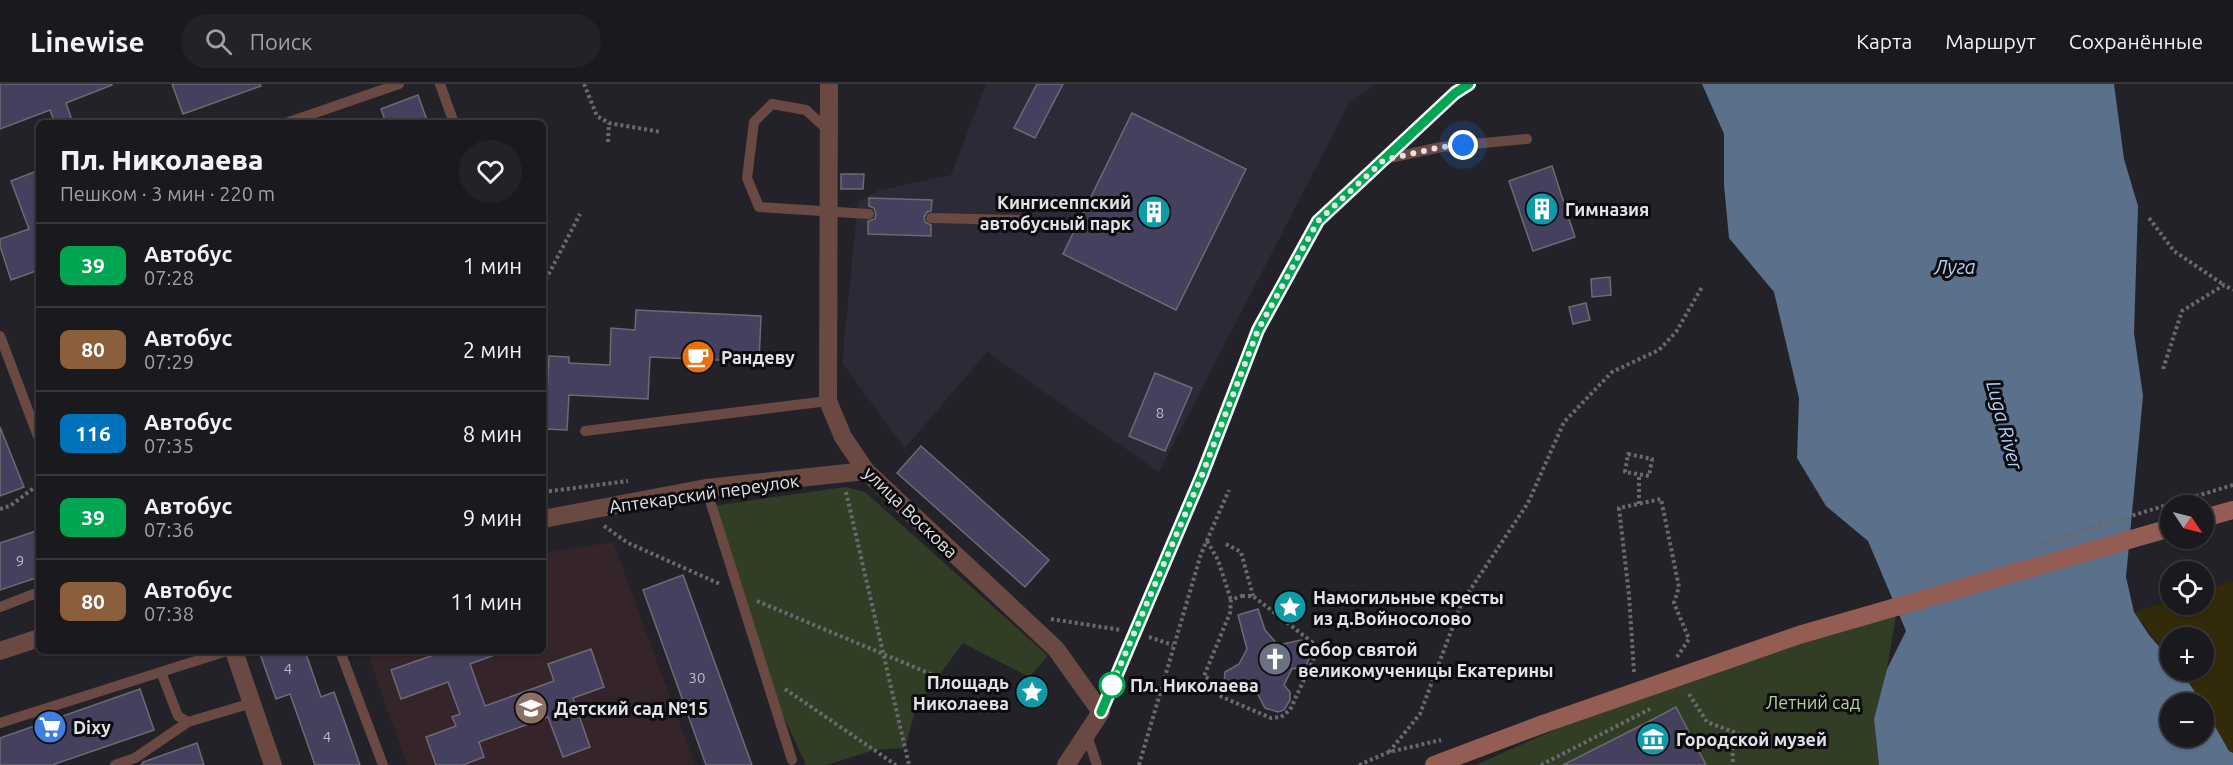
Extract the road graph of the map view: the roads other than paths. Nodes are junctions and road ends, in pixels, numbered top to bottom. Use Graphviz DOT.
graph roads {
  1 [pos="399,84"];
  2 [pos="440,84"];
  3 [pos="829,84"];
  4 [pos="1469,84"];
  5 [pos="295,120"];
  6 [pos="453,120"];
  7 [pos="829,131"];
  8 [pos="1527,139"];
  9 [pos="1384,160"];
  10 [pos="828,213"];
  11 [pos="869,214"];
  12 [pos="931,218"];
  13 [pos="1022,220"];
  14 [pos="0,336"];
  15 [pos="828,401"];
  16 [pos="36,431"];
  17 [pos="585,431"];
  18 [pos="866,471"];
  19 [pos="706,488"];
  20 [pos="2233,510"];
  21 [pos="2214,515"];
  22 [pos="546,518"];
  23 [pos="2160,531"];
  24 [pos="36,593"];
  25 [pos="0,607"];
  26 [pos="36,639"];
  27 [pos="0,651"];
  28 [pos="218,654"];
  29 [pos="235,654"];
  30 [pos="341,654"];
  31 [pos="161,672"];
  32 [pos="252,703"];
  33 [pos="1101,712"];
  34 [pos="188,722"];
  35 [pos="0,723"];
  36 [pos="1082,739"];
  37 [pos="792,760"];
  38 [pos="115,765"];
  39 [pos="273,765"];
  40 [pos="382,765"];
  41 [pos="1066,765"];
  42 [pos="1083,765"];
  43 [pos="1097,765"];
  44 [pos="1434,765"];
  1 -- 5 [label="lane"];
  2 -- 6 [label="lane"];
  3 -- 7 [label="street, улица Воскова"];
  4 -- 9 [label="lane"];
  7 -- 10 [label="street, улица Воскова"];
  7 -- 10 [label="lane"];
  8 -- 9 [label="lane"];
  9 -- 33 [label="lane"];
  10 -- 11 [label="lane"];
  10 -- 15 [label="street, улица Воскова"];
  12 -- 13 [label="lane"];
  14 -- 16 [label="lane"];
  15 -- 17 [label="lane"];
  15 -- 18 [label="street, улица Воскова"];
  18 -- 19 [label="street, Аптекарский переулок"];
  18 -- 33 [label="street, улица Воскова"];
  19 -- 22 [label="street, Аптекарский переулок"];
  19 -- 37 [label="lane"];
  20 -- 21 [label="main road"];
  23 -- 44 [label="main road"];
  24 -- 25 [label="lane"];
  26 -- 27 [label="street"];
  28 -- 31 [label="lane"];
  29 -- 32 [label="street"];
  30 -- 40 [label="lane"];
  31 -- 34 [label="lane"];
  31 -- 35 [label="lane"];
  32 -- 34 [label="lane"];
  32 -- 39 [label="street"];
  33 -- 36 [label="street"];
  34 -- 38 [label="lane"];
  36 -- 41 [label="street"];
  36 -- 42 [label="street"];
  36 -- 43 [label="lane"];
}
